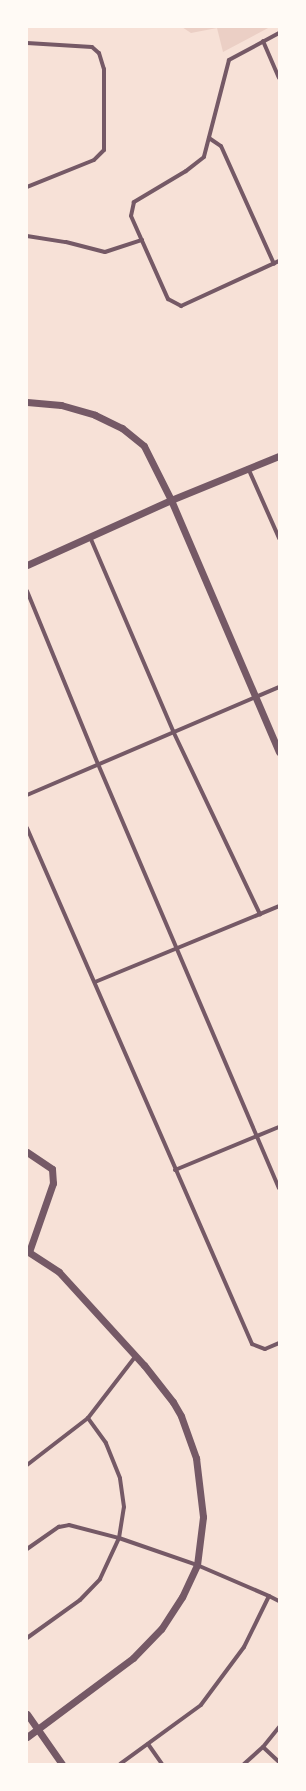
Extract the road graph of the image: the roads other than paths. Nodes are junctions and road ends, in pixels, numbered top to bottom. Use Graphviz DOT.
graph roads {
  1 [pos="279,33"];
  2 [pos="263,41"];
  3 [pos="27,43"];
  4 [pos="279,78"];
  5 [pos="209,138"];
  6 [pos="27,187"];
  7 [pos="27,236"];
  8 [pos="142,240"];
  9 [pos="279,261"];
  10 [pos="274,264"];
  11 [pos="27,402"];
  12 [pos="279,456"];
  13 [pos="248,468"];
  14 [pos="171,500"];
  15 [pos="90,537"];
  16 [pos="279,538"];
  17 [pos="27,565"];
  18 [pos="27,591"];
  19 [pos="279,687"];
  20 [pos="255,697"];
  21 [pos="174,731"];
  22 [pos="279,752"];
  23 [pos="98,764"];
  24 [pos="27,795"];
  25 [pos="27,828"];
  26 [pos="279,906"];
  27 [pos="260,914"];
  28 [pos="178,948"];
  29 [pos="95,982"];
  30 [pos="279,1127"];
  31 [pos="257,1137"];
  32 [pos="27,1152"];
  33 [pos="175,1170"];
  34 [pos="279,1188"];
  35 [pos="28,1252"];
  36 [pos="279,1343"];
  37 [pos="135,1358"];
  38 [pos="88,1418"];
  39 [pos="27,1465"];
  40 [pos="119,1538"];
  41 [pos="27,1549"];
  42 [pos="197,1566"];
  43 [pos="269,1596"];
  44 [pos="279,1601"];
  45 [pos="27,1638"];
  46 [pos="27,1714"];
  47 [pos="279,1727"];
  48 [pos="38,1730"];
  49 [pos="27,1737"];
  50 [pos="148,1744"];
  51 [pos="263,1747"];
  52 [pos="279,1762"];
  53 [pos="62,1764"];
  54 [pos="120,1764"];
  55 [pos="162,1764"];
  56 [pos="244,1764"];
  1 -- 2 [label="street"];
  2 -- 4 [label="street"];
  2 -- 5 [label="street"];
  3 -- 6 [label="street"];
  5 -- 8 [label="street"];
  5 -- 10 [label="street"];
  7 -- 8 [label="street"];
  8 -- 10 [label="street"];
  9 -- 10 [label="street"];
  11 -- 14 [label="street"];
  12 -- 13 [label="street"];
  13 -- 14 [label="street"];
  13 -- 16 [label="street"];
  14 -- 15 [label="street"];
  14 -- 20 [label="street"];
  15 -- 17 [label="street"];
  15 -- 21 [label="street"];
  18 -- 23 [label="street"];
  19 -- 20 [label="street"];
  20 -- 21 [label="street"];
  20 -- 22 [label="street"];
  21 -- 23 [label="street"];
  21 -- 27 [label="street"];
  23 -- 24 [label="street"];
  23 -- 28 [label="street"];
  25 -- 29 [label="street"];
  26 -- 27 [label="street"];
  27 -- 28 [label="street"];
  28 -- 29 [label="street"];
  28 -- 31 [label="street"];
  29 -- 33 [label="street"];
  30 -- 31 [label="street"];
  31 -- 33 [label="street"];
  31 -- 34 [label="street"];
  32 -- 35 [label="street"];
  33 -- 36 [label="street"];
  35 -- 37 [label="street"];
  37 -- 38 [label="street"];
  37 -- 42 [label="street"];
  38 -- 39 [label="street"];
  38 -- 40 [label="street"];
  40 -- 41 [label="street"];
  40 -- 42 [label="street"];
  40 -- 45 [label="street"];
  42 -- 43 [label="street"];
  42 -- 48 [label="street"];
  43 -- 44 [label="street"];
  43 -- 50 [label="street"];
  46 -- 48 [label="street"];
  47 -- 51 [label="street"];
  48 -- 49 [label="street"];
  48 -- 53 [label="street"];
  50 -- 54 [label="street"];
  50 -- 55 [label="street"];
  51 -- 52 [label="street"];
  51 -- 56 [label="street"];
}
